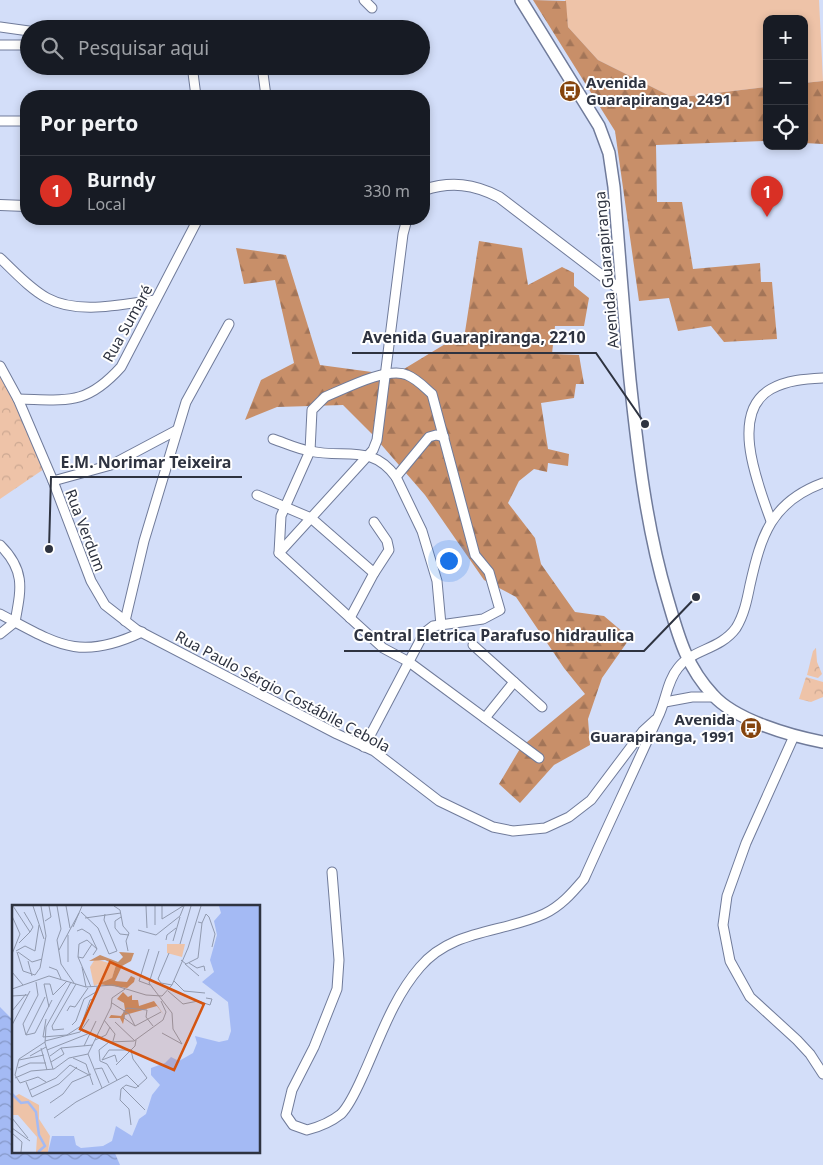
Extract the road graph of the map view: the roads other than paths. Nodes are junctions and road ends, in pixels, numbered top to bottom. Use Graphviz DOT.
graph roads {
  1 [pos="364,0"];
  2 [pos="521,0"];
  3 [pos="372,8"];
  4 [pos="0,27"];
  5 [pos="20,30"];
  6 [pos="0,45"];
  7 [pos="20,45"];
  8 [pos="194,75"];
  9 [pos="263,75"];
  10 [pos="195,90"];
  11 [pos="265,90"];
  12 [pos="1,120"];
  13 [pos="20,121"];
  14 [pos="430,189"];
  15 [pos="0,205"];
  16 [pos="20,206"];
  17 [pos="195,225"];
  18 [pos="404,225"];
  19 [pos="0,258"];
  20 [pos="622,291"];
  21 [pos="155,300"];
  22 [pos="229,324"];
  23 [pos="0,366"];
  24 [pos="384,373"];
  25 [pos="823,378"];
  26 [pos="18,399"];
  27 [pos="177,430"];
  28 [pos="444,436"];
  29 [pos="273,439"];
  30 [pos="310,452"];
  31 [pos="368,455"];
  32 [pos="396,477"];
  33 [pos="53,481"];
  34 [pos="823,483"];
  35 [pos="257,495"];
  36 [pos="284,506"];
  37 [pos="311,518"];
  38 [pos="771,521"];
  39 [pos="374,522"];
  40 [pos="0,545"];
  41 [pos="279,553"];
  42 [pos="374,572"];
  43 [pos="0,614"];
  44 [pos="350,618"];
  45 [pos="125,620"];
  46 [pos="16,622"];
  47 [pos="441,625"];
  48 [pos="142,632"];
  49 [pos="0,634"];
  50 [pos="473,645"];
  51 [pos="686,659"];
  52 [pos="409,662"];
  53 [pos="514,682"];
  54 [pos="714,697"];
  55 [pos="665,702"];
  56 [pos="542,707"];
  57 [pos="660,715"];
  58 [pos="485,718"];
  59 [pos="794,736"];
  60 [pos="823,742"];
  61 [pos="364,747"];
  62 [pos="540,758"];
  63 [pos="332,872"];
  64 [pos="823,1074"];
  1 -- 3 [label="street"];
  2 -- 20 [label="main road, Avenida Guarapiranga"];
  4 -- 5 [label="street"];
  6 -- 7 [label="street"];
  8 -- 10 [label="street"];
  9 -- 11 [label="street"];
  12 -- 13 [label="street"];
  14 -- 20 [label="street"];
  15 -- 16 [label="street"];
  17 -- 21 [label="street, Rua Sumaré"];
  18 -- 24 [label="street"];
  19 -- 21 [label="street"];
  20 -- 51 [label="main road, Avenida Guarapiranga"];
  21 -- 26 [label="street, Rua Sumaré"];
  22 -- 27 [label="street"];
  23 -- 26 [label="street, Rua Verdum"];
  24 -- 28 [label="street"];
  24 -- 30 [label="street"];
  24 -- 31 [label="street"];
  25 -- 38 [label="street"];
  26 -- 33 [label="street, Rua Verdum"];
  27 -- 33 [label="street"];
  27 -- 45 [label="street"];
  28 -- 32 [label="street"];
  28 -- 47 [label="street"];
  29 -- 30 [label="street"];
  30 -- 31 [label="street"];
  30 -- 36 [label="street"];
  31 -- 32 [label="street"];
  31 -- 37 [label="street"];
  32 -- 47 [label="street"];
  33 -- 45 [label="street, Rua Verdum"];
  34 -- 38 [label="street"];
  35 -- 36 [label="street"];
  36 -- 37 [label="street"];
  36 -- 41 [label="street"];
  37 -- 41 [label="street"];
  37 -- 42 [label="street"];
  38 -- 51 [label="street"];
  39 -- 42 [label="street"];
  40 -- 46 [label="street"];
  41 -- 44 [label="street"];
  42 -- 44 [label="street"];
  43 -- 46 [label="street"];
  44 -- 52 [label="street"];
  45 -- 48 [label="street, Rua Verdum"];
  46 -- 48 [label="street"];
  46 -- 49 [label="street"];
  47 -- 52 [label="street"];
  48 -- 61 [label="street, Rua Paulo Sérgio Costábile Cebola"];
  50 -- 53 [label="street"];
  51 -- 54 [label="main road, Avenida Guarapiranga"];
  51 -- 55 [label="street"];
  52 -- 58 [label="street"];
  52 -- 61 [label="street"];
  53 -- 56 [label="street"];
  53 -- 58 [label="street"];
  54 -- 55 [label="street"];
  54 -- 59 [label="main road, Avenida Guarapiranga"];
  55 -- 57 [label="street"];
  57 -- 61 [label="street, Rua Paulo Sérgio Costábile Cebola"];
  57 -- 63 [label="street"];
  58 -- 62 [label="street"];
  59 -- 60 [label="main road, Avenida Guarapiranga"];
  59 -- 64 [label="street"];
}
